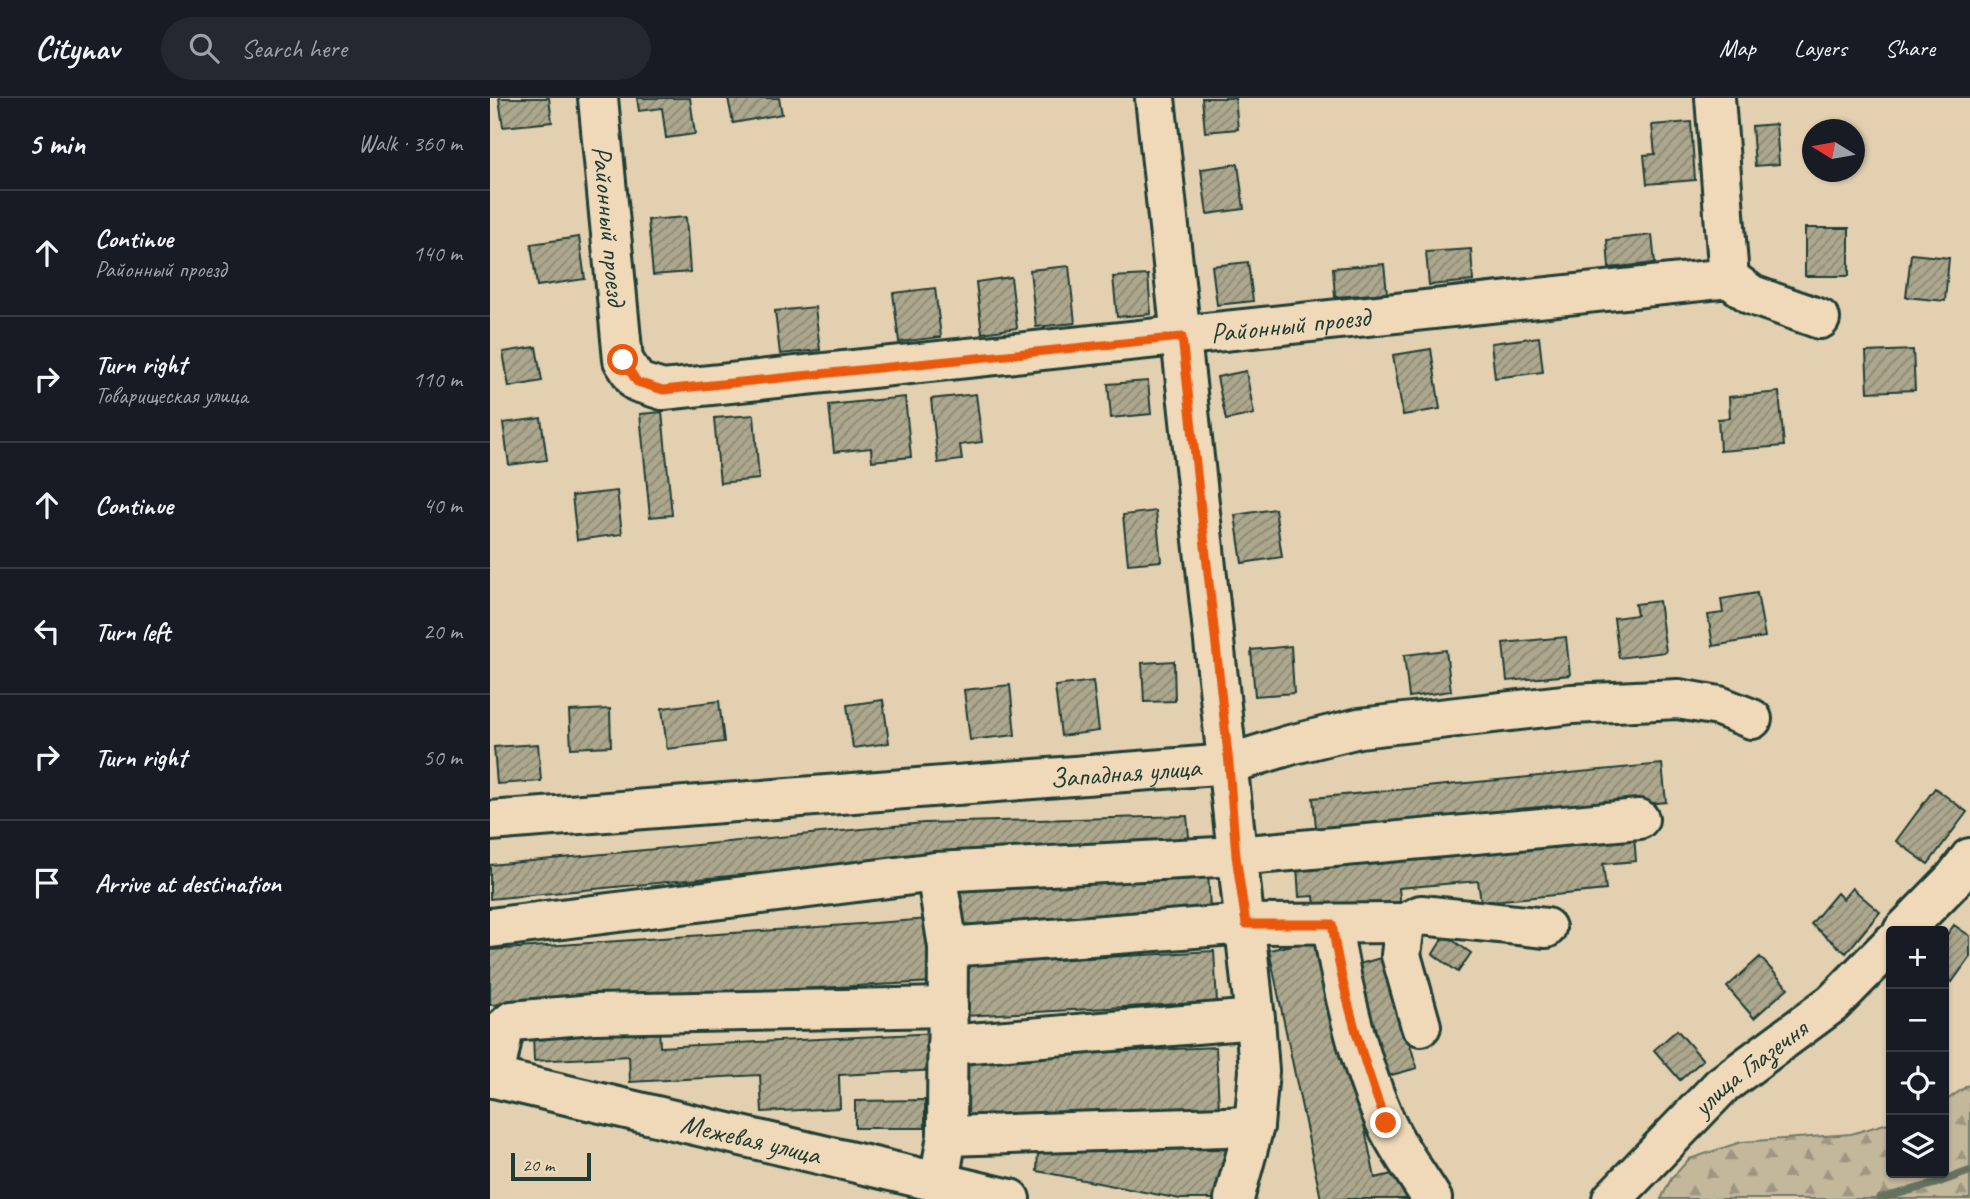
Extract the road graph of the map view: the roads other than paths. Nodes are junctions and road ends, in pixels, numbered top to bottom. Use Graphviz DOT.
graph roads {
  1 [pos="598,98"];
  2 [pos="1155,98"];
  3 [pos="1715,98"];
  4 [pos="1729,278"];
  5 [pos="1820,319"];
  6 [pos="1182,337"];
  7 [pos="1752,719"];
  8 [pos="1229,764"];
  9 [pos="1639,819"];
  10 [pos="490,821"];
  11 [pos="1236,856"];
  12 [pos="1970,858"];
  13 [pos="936,873"];
  14 [pos="1405,923"];
  15 [pos="1246,924"];
  16 [pos="1332,924"];
  17 [pos="1908,926"];
  18 [pos="490,928"];
  19 [pos="1546,928"];
  20 [pos="948,947"];
  21 [pos="1886,949"];
  22 [pos="948,1007"];
  23 [pos="1255,1019"];
  24 [pos="1421,1026"];
  25 [pos="947,1045"];
  26 [pos="492,1078"];
  27 [pos="1254,1126"];
  28 [pos="947,1136"];
  29 [pos="939,1182"];
  30 [pos="1010,1199"];
  31 [pos="1234,1199"];
  32 [pos="1432,1199"];
  33 [pos="1612,1199"];
  1 -- 6 [label="street, Районный проезд"];
  2 -- 6 [label="street"];
  3 -- 4 [label="street"];
  4 -- 5 [label="street"];
  4 -- 6 [label="street, Районный проезд"];
  6 -- 8 [label="street"];
  7 -- 8 [label="street, Западная улица"];
  8 -- 10 [label="street, Западная улица"];
  8 -- 11 [label="street"];
  9 -- 11 [label="street"];
  11 -- 13 [label="street"];
  11 -- 15 [label="street"];
  12 -- 17 [label="street"];
  13 -- 18 [label="street"];
  13 -- 20 [label="street"];
  14 -- 16 [label="street"];
  14 -- 19 [label="street"];
  14 -- 24 [label="street"];
  15 -- 16 [label="street"];
  15 -- 20 [label="street"];
  15 -- 23 [label="street"];
  16 -- 32 [label="street"];
  20 -- 22 [label="street"];
  21 -- 33 [label="street, улица Глазечня"];
  22 -- 25 [label="street"];
  22 -- 26 [label="street"];
  23 -- 25 [label="street"];
  23 -- 27 [label="street"];
  25 -- 28 [label="street"];
  26 -- 29 [label="street, Межевая улица"];
  27 -- 28 [label="street"];
  27 -- 31 [label="street"];
  28 -- 29 [label="street"];
  29 -- 30 [label="street, Межевая улица"];
}
